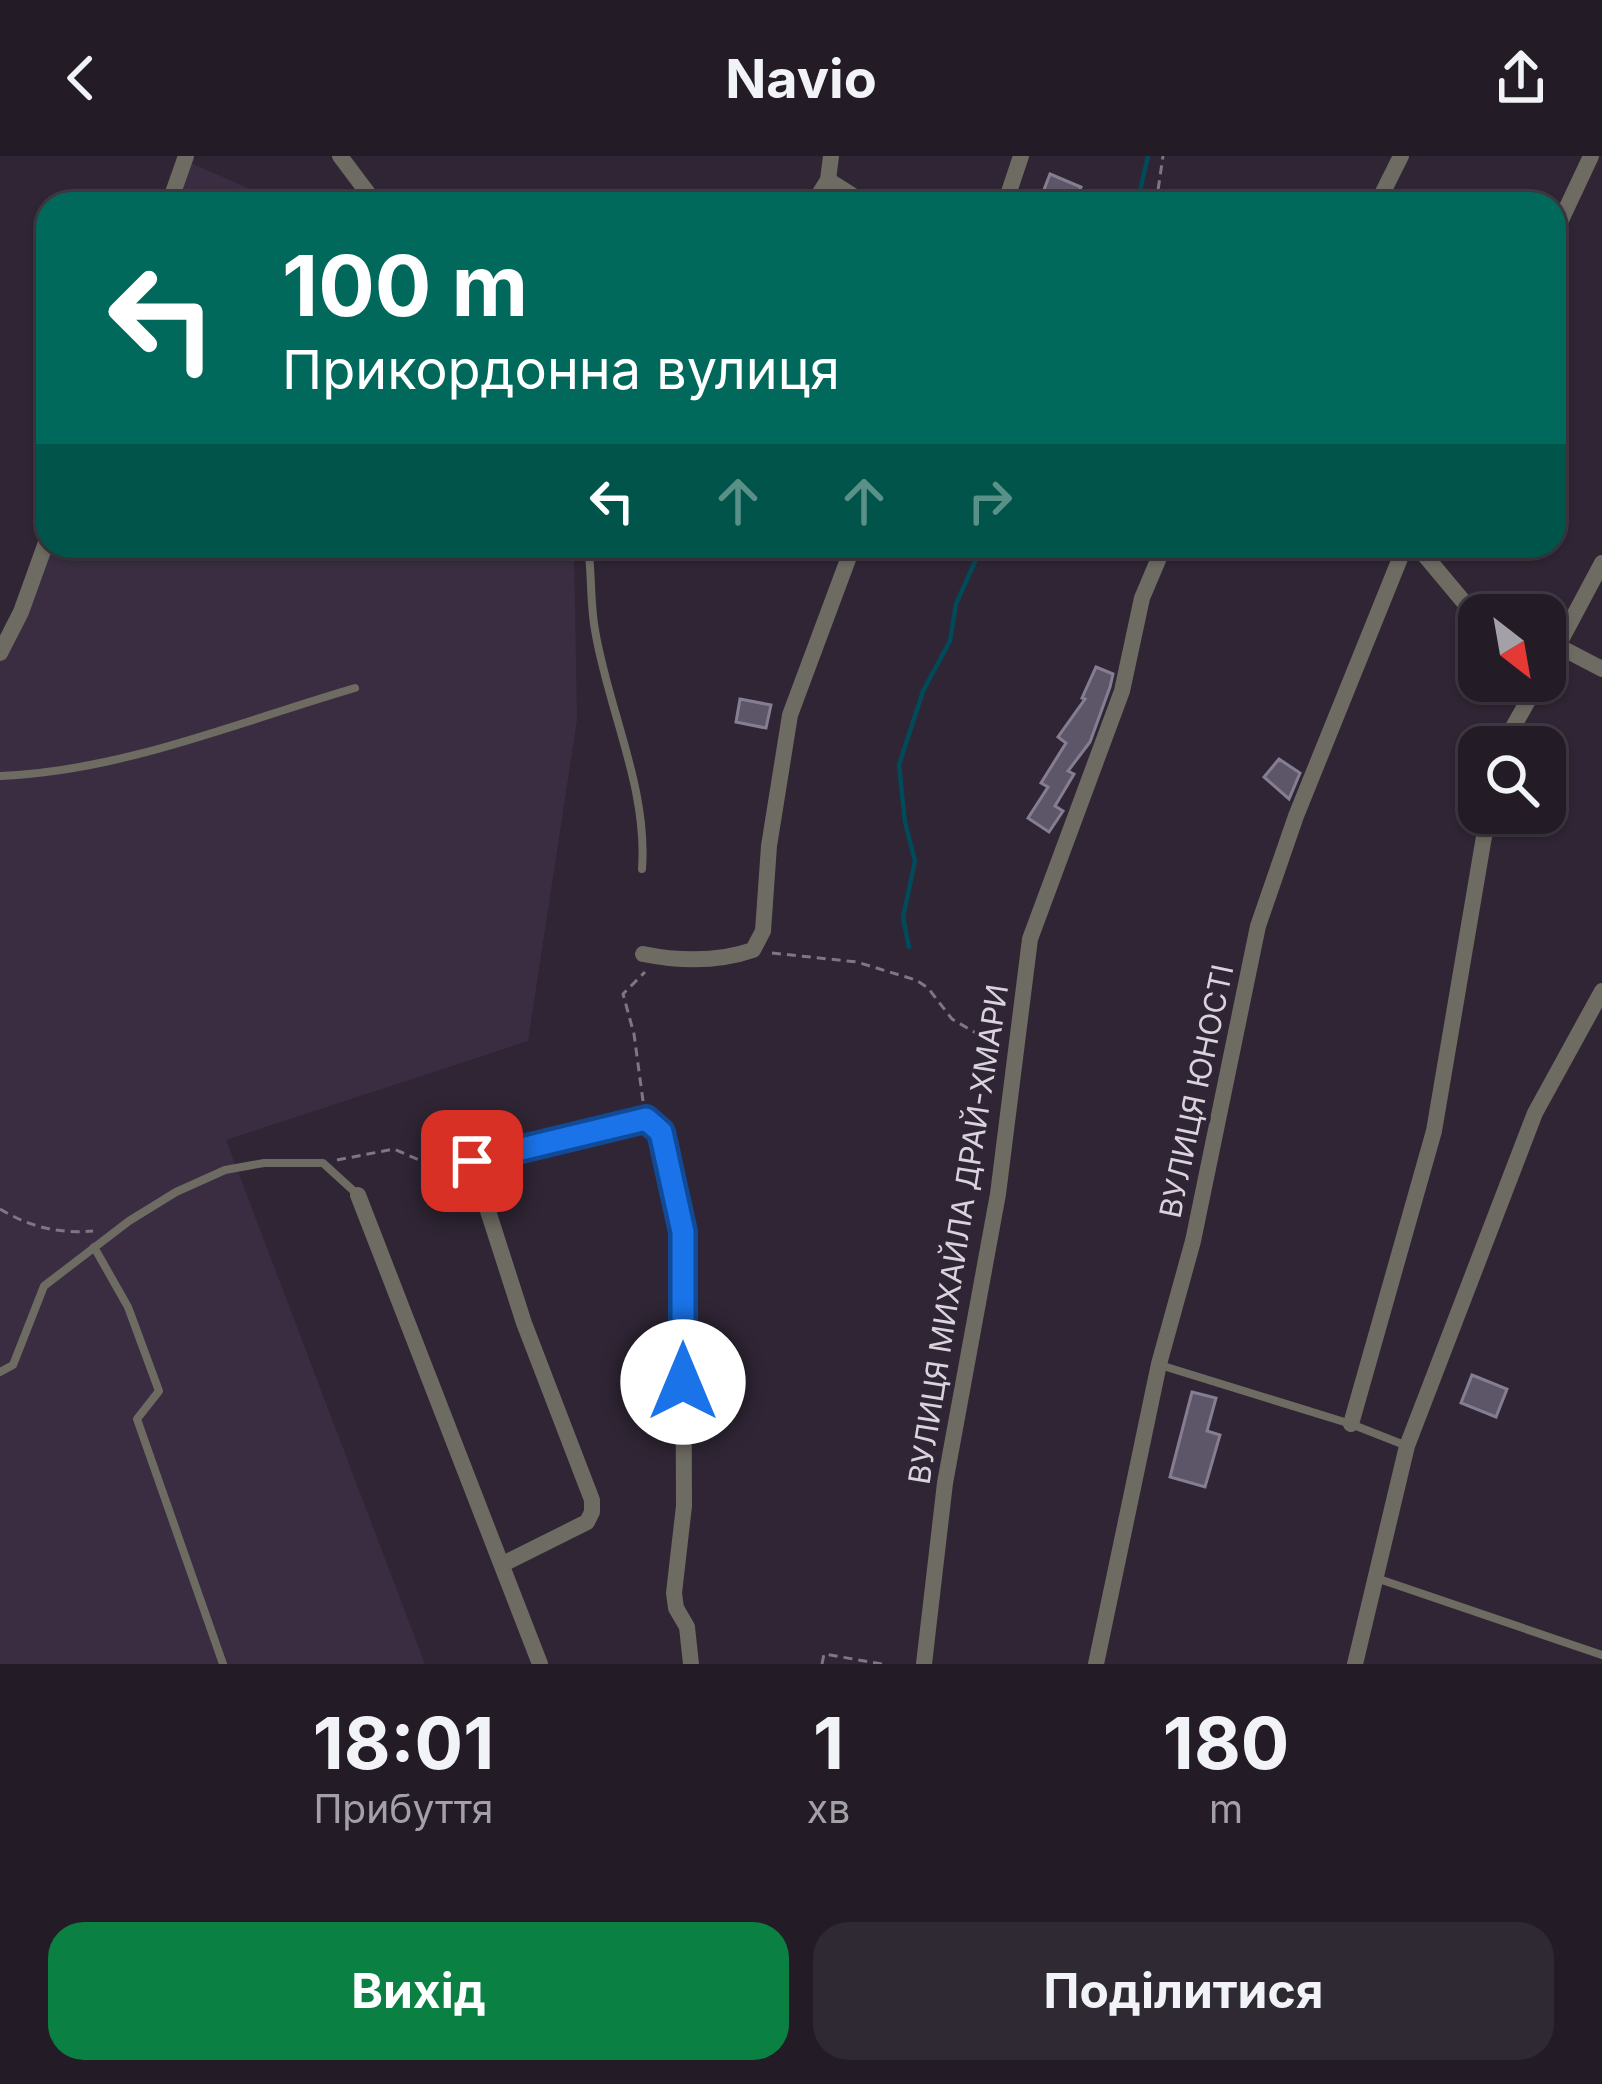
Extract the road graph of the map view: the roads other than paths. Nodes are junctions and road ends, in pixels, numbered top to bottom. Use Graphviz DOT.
graph roads {
  1 [pos="186,156"];
  2 [pos="340,156"];
  3 [pos="831,156"];
  4 [pos="1021,156"];
  5 [pos="1401,156"];
  6 [pos="1592,156"];
  7 [pos="828,180"];
  8 [pos="173,192"];
  9 [pos="367,192"];
  10 [pos="820,192"];
  11 [pos="847,192"];
  12 [pos="1009,192"];
  13 [pos="1383,192"];
  14 [pos="1566,210"];
  15 [pos="40,558"];
  16 [pos="590,558"];
  17 [pos="849,558"];
  18 [pos="1159,558"];
  19 [pos="1400,558"];
  20 [pos="1427,558"];
  21 [pos="1602,563"];
  22 [pos="1458,595"];
  23 [pos="1566,623"];
  24 [pos="1566,652"];
  25 [pos="0,653"];
  26 [pos="1602,669"];
  27 [pos="355,688"];
  28 [pos="0,776"];
  29 [pos="1484,834"];
  30 [pos="643,869"];
  31 [pos="643,955"];
  32 [pos="1602,991"];
  33 [pos="358,1195"];
  34 [pos="94,1247"];
  35 [pos="1159,1364"];
  36 [pos="0,1372"];
  37 [pos="1351,1424"];
  38 [pos="1407,1446"];
  39 [pos="503,1564"];
  40 [pos="1377,1578"];
  41 [pos="1602,1655"];
  42 [pos="224,1664"];
  43 [pos="540,1664"];
  44 [pos="692,1664"];
  45 [pos="923,1664"];
  46 [pos="1096,1664"];
  47 [pos="1355,1664"];
  1 -- 8 [label="street"];
  2 -- 9 [label="street"];
  3 -- 7 [label="street"];
  4 -- 12 [label="street"];
  5 -- 13 [label="street"];
  6 -- 14 [label="street"];
  7 -- 10 [label="street"];
  7 -- 11 [label="street"];
  15 -- 25 [label="street"];
  16 -- 30 [label="lane"];
  17 -- 31 [label="street"];
  18 -- 45 [label="street, ВУЛИЦЯ МИХАЙЛА ДРАЙ-ХМАРИ"];
  19 -- 35 [label="street, ВУЛИЦЯ ЮНОСТІ"];
  20 -- 22 [label="street"];
  21 -- 23 [label="street"];
  24 -- 26 [label="street"];
  27 -- 28 [label="lane"];
  29 -- 37 [label="street"];
  32 -- 38 [label="street"];
  33 -- 34 [label="lane"];
  33 -- 39 [label="street"];
  34 -- 36 [label="lane"];
  34 -- 42 [label="lane"];
  35 -- 37 [label="lane"];
  35 -- 46 [label="street, ВУЛИЦЯ ЮНОСТІ"];
  37 -- 38 [label="lane"];
  38 -- 40 [label="street"];
  39 -- 43 [label="street"];
  39 -- 44 [label="street"];
  40 -- 41 [label="lane"];
  40 -- 47 [label="street"];
}
